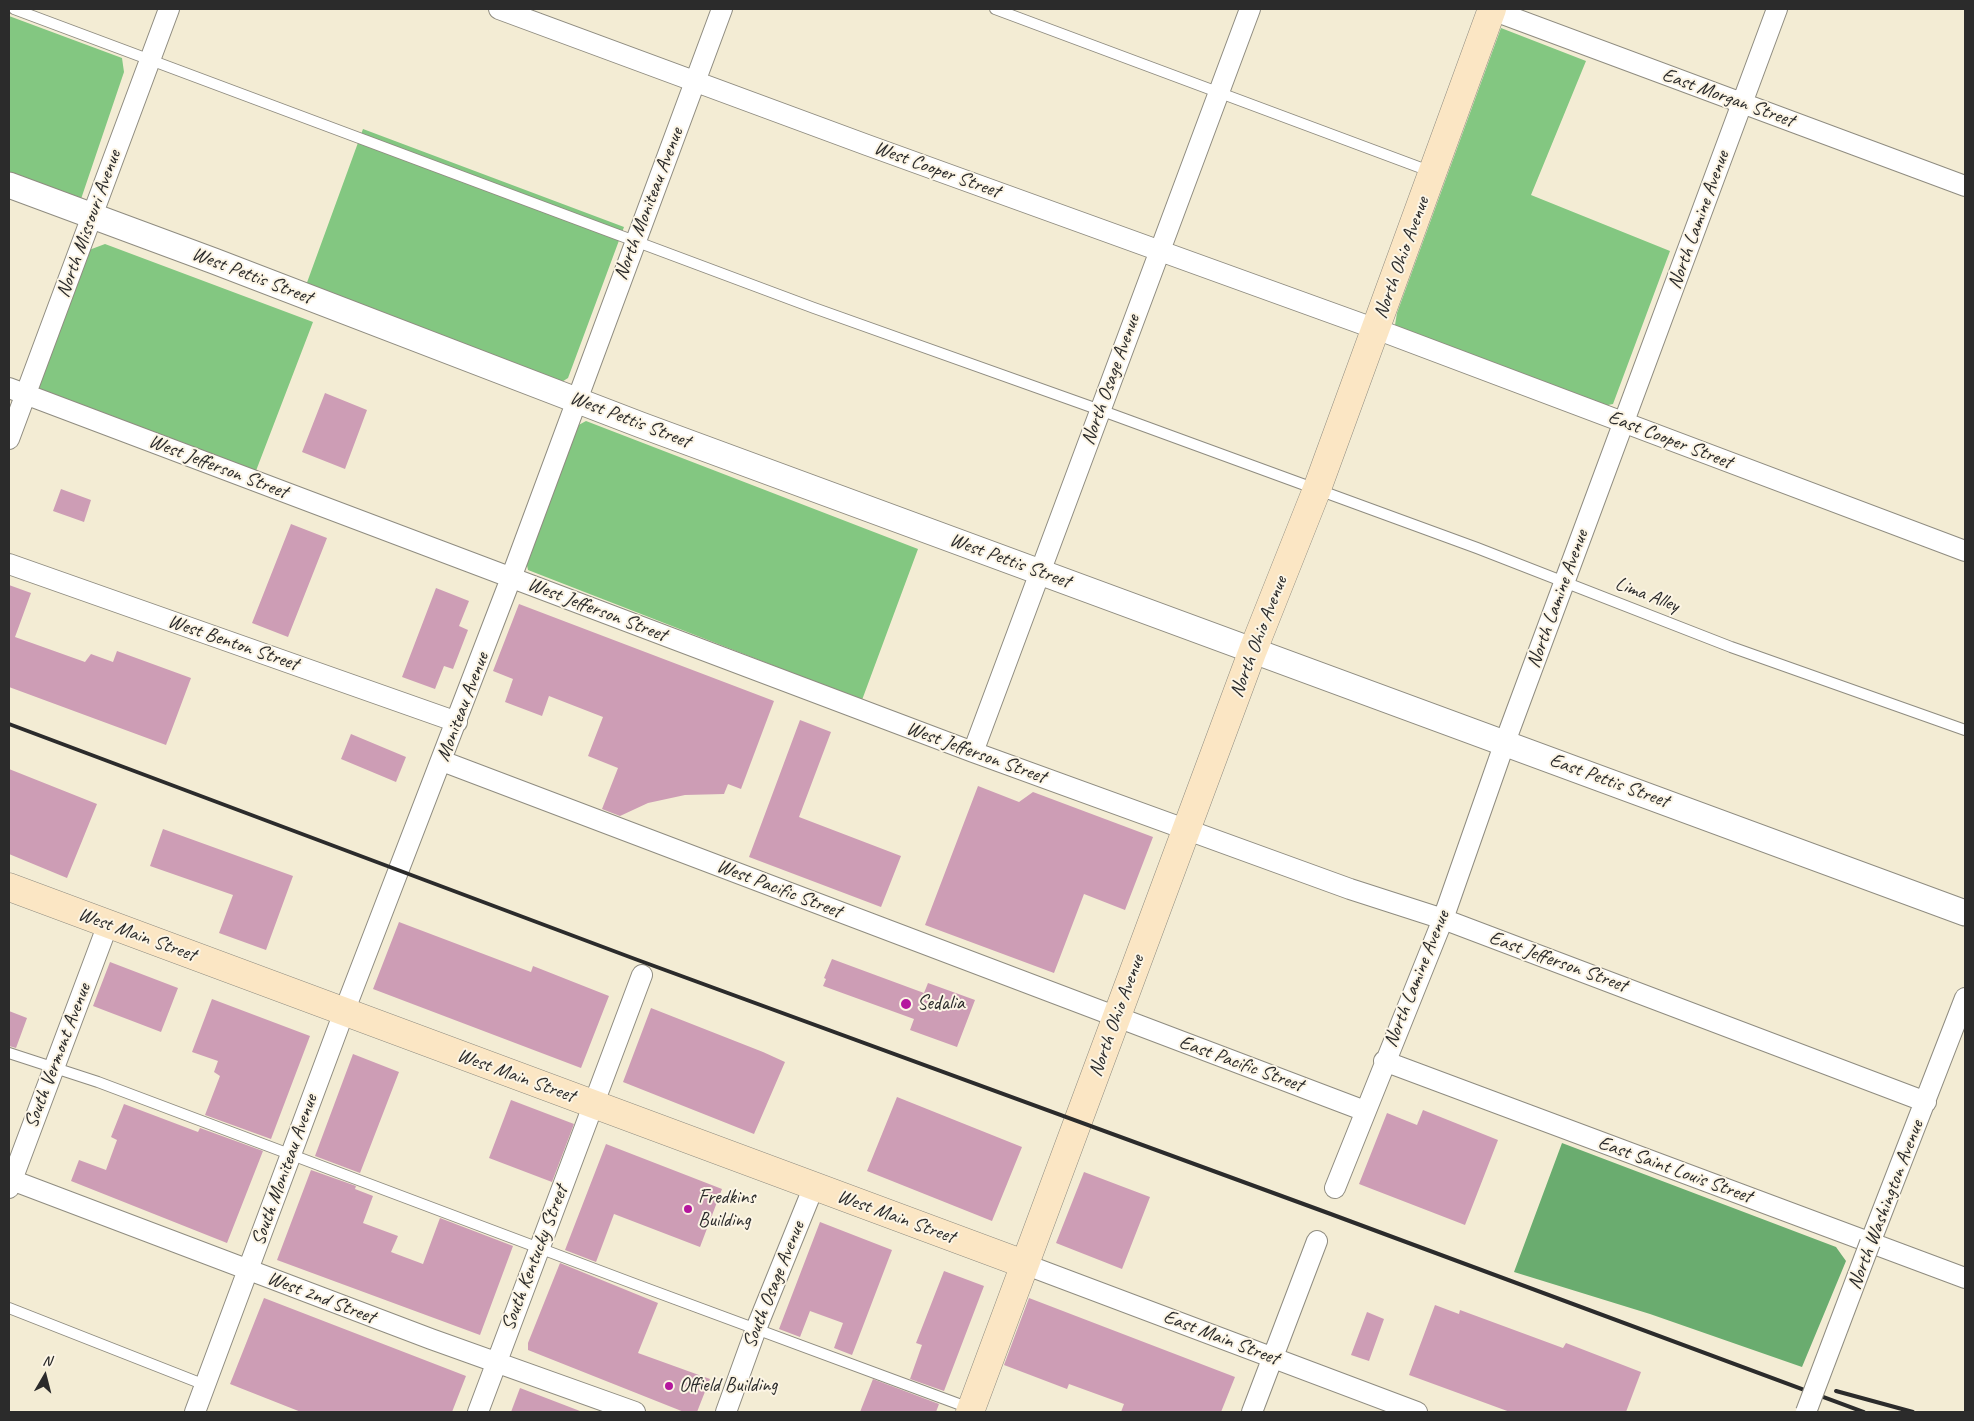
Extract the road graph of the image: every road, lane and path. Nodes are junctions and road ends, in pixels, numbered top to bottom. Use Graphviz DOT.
graph roads {
  1 [pos="14,9"];
  2 [pos="169,9"];
  3 [pos="499,9"];
  4 [pos="722,9"];
  5 [pos="996,9"];
  6 [pos="1250,9"];
  7 [pos="1491,9"];
  8 [pos="1777,9"];
  9 [pos="150,59"];
  10 [pos="695,81"];
  11 [pos="1219,92"];
  12 [pos="1742,102"];
  13 [pos="1433,173"];
  14 [pos="9,185"];
  15 [pos="1965,186"];
  16 [pos="92,216"];
  17 [pos="635,241"];
  18 [pos="1160,251"];
  19 [pos="1376,329"];
  20 [pos="17,391"];
  21 [pos="576,400"];
  22 [pos="1100,410"];
  23 [pos="1624,423"];
  24 [pos="9,439"];
  25 [pos="1317,489"];
  26 [pos="1965,551"];
  27 [pos="9,564"];
  28 [pos="1040,572"];
  29 [pos="512,578"];
  30 [pos="1565,582"];
  31 [pos="1253,650"];
  32 [pos="457,722"];
  33 [pos="1965,730"];
  34 [pos="1505,742"];
  35 [pos="973,752"];
  36 [pos="442,761"];
  37 [pos="1186,830"];
  38 [pos="9,887"];
  39 [pos="1965,913"];
  40 [pos="1442,919"];
  41 [pos="108,924"];
  42 [pos="642,975"];
  43 [pos="1965,998"];
  44 [pos="344,1012"];
  45 [pos="1116,1018"];
  46 [pos="9,1053"];
  47 [pos="1384,1061"];
  48 [pos="54,1068"];
  49 [pos="1926,1102"];
  50 [pos="594,1104"];
  51 [pos="1365,1110"];
  52 [pos="291,1154"];
  53 [pos="10,1182"];
  54 [pos="814,1186"];
  55 [pos="1335,1188"];
  56 [pos="1317,1241"];
  57 [pos="1870,1242"];
  58 [pos="539,1248"];
  59 [pos="1024,1264"];
  60 [pos="248,1270"];
  61 [pos="1965,1278"];
  62 [pos="9,1308"];
  63 [pos="756,1329"];
  64 [pos="1273,1358"];
  65 [pos="496,1362"];
  66 [pos="205,1385"];
  67 [pos="974,1411"];
  68 [pos="195,1412"];
  69 [pos="478,1412"];
  70 [pos="636,1412"];
  71 [pos="726,1412"];
  72 [pos="1252,1412"];
  73 [pos="1417,1412"];
  74 [pos="1806,1412"];
  1 -- 9 [label="lane, Lima Alley"];
  2 -- 9 [label="street, North Missouri Avenue"];
  3 -- 10 [label="street, West Cooper Street"];
  4 -- 10 [label="street, North Moniteau Avenue"];
  5 -- 11 [label="lane"];
  6 -- 11 [label="street, North Osage Avenue"];
  7 -- 12 [label="street, East Morgan Street"];
  7 -- 13 [label="main road, North Ohio Avenue"];
  8 -- 12 [label="street, North Lamine Avenue"];
  9 -- 16 [label="street, North Missouri Avenue"];
  9 -- 17 [label="lane, Lima Alley"];
  10 -- 17 [label="street, North Moniteau Avenue"];
  10 -- 18 [label="street, West Cooper Street"];
  11 -- 13 [label="lane"];
  11 -- 18 [label="street, North Osage Avenue"];
  12 -- 15 [label="street, East Morgan Street"];
  12 -- 23 [label="street, North Lamine Avenue"];
  13 -- 19 [label="main road, North Ohio Avenue"];
  14 -- 16 [label="street, West Pettis Street"];
  16 -- 20 [label="street, North Missouri Avenue"];
  16 -- 21 [label="street, West Pettis Street"];
  17 -- 21 [label="street, North Moniteau Avenue"];
  17 -- 22 [label="lane, Lima Alley"];
  18 -- 19 [label="street, West Cooper Street"];
  18 -- 22 [label="street, North Osage Avenue"];
  19 -- 23 [label="street, East Cooper Street"];
  19 -- 25 [label="main road, North Ohio Avenue"];
  20 -- 24 [label="street, North Missouri Avenue"];
  20 -- 29 [label="street, West Jefferson Street"];
  21 -- 28 [label="street, West Pettis Street"];
  21 -- 29 [label="street, Moniteau Avenue"];
  22 -- 25 [label="lane, Lima Alley"];
  22 -- 28 [label="street, North Osage Avenue"];
  23 -- 26 [label="street, East Cooper Street"];
  23 -- 30 [label="street, North Lamine Avenue"];
  25 -- 30 [label="lane, Lima Alley"];
  25 -- 31 [label="main road, North Ohio Avenue"];
  27 -- 32 [label="street, West Benton Street"];
  28 -- 31 [label="street, West Pettis Street"];
  28 -- 35 [label="street, North Osage Avenue"];
  29 -- 32 [label="street, Moniteau Avenue"];
  29 -- 35 [label="street, West Jefferson Street"];
  30 -- 33 [label="lane, Lima Alley"];
  30 -- 34 [label="street, North Lamine Avenue"];
  31 -- 34 [label="street, East Pettis Street"];
  31 -- 37 [label="main road, North Ohio Avenue"];
  32 -- 36 [label="street, Moniteau Avenue"];
  34 -- 39 [label="street, East Pettis Street"];
  34 -- 40 [label="street, North Lamine Avenue"];
  35 -- 37 [label="street, West Jefferson Street"];
  36 -- 44 [label="street, Moniteau Avenue"];
  36 -- 45 [label="street, West Pacific Street"];
  37 -- 40 [label="street, East Jefferson Street"];
  37 -- 45 [label="main road, North Ohio Avenue"];
  38 -- 41 [label="main road, West Main Street"];
  40 -- 47 [label="street, North Lamine Avenue"];
  40 -- 49 [label="street, East Jefferson Street"];
  41 -- 44 [label="main road, West Main Street"];
  41 -- 48 [label="street, South Vermont Avenue"];
  42 -- 50 [label="street, South Kentucky Street"];
  43 -- 49 [label="street, North Washington Avenue"];
  44 -- 50 [label="main road, West Main Street"];
  44 -- 52 [label="street, South Moniteau Avenue"];
  45 -- 51 [label="street, East Pacific Street"];
  45 -- 59 [label="main road, North Ohio Avenue"];
  46 -- 48 [label="lane"];
  47 -- 51 [label="street, North Lamine Avenue"];
  47 -- 57 [label="street, East Saint Louis Street"];
  48 -- 52 [label="lane"];
  48 -- 53 [label="street, South Vermont Avenue"];
  49 -- 57 [label="street, North Washington Avenue"];
  50 -- 54 [label="main road, West Main Street"];
  50 -- 58 [label="street, South Kentucky Street"];
  51 -- 55 [label="street, North Lamine Avenue"];
  52 -- 58 [label="lane"];
  52 -- 60 [label="street, South Moniteau Avenue"];
  53 -- 60 [label="street, West 2nd Street"];
  54 -- 59 [label="main road, West Main Street"];
  54 -- 63 [label="street, South Osage Avenue"];
  56 -- 64 [label="street"];
  57 -- 61 [label="street, East Saint Louis Street"];
  57 -- 74 [label="street, North Washington Avenue, bridge"];
  58 -- 63 [label="lane"];
  58 -- 65 [label="street, South Kentucky Street"];
  59 -- 64 [label="street, East Main Street"];
  59 -- 67 [label="main road, North Ohio Avenue"];
  60 -- 65 [label="street, West 2nd Street"];
  60 -- 66 [label="street, South Moniteau Avenue"];
  62 -- 66 [label="lane"];
  63 -- 67 [label="lane"];
  63 -- 71 [label="street, South Osage Avenue"];
  64 -- 72 [label="street"];
  64 -- 73 [label="street, East Main Street"];
  65 -- 69 [label="street, South Kentucky Street"];
  65 -- 70 [label="street, West 2nd Street"];
  66 -- 68 [label="street, South Moniteau Avenue"];
}
